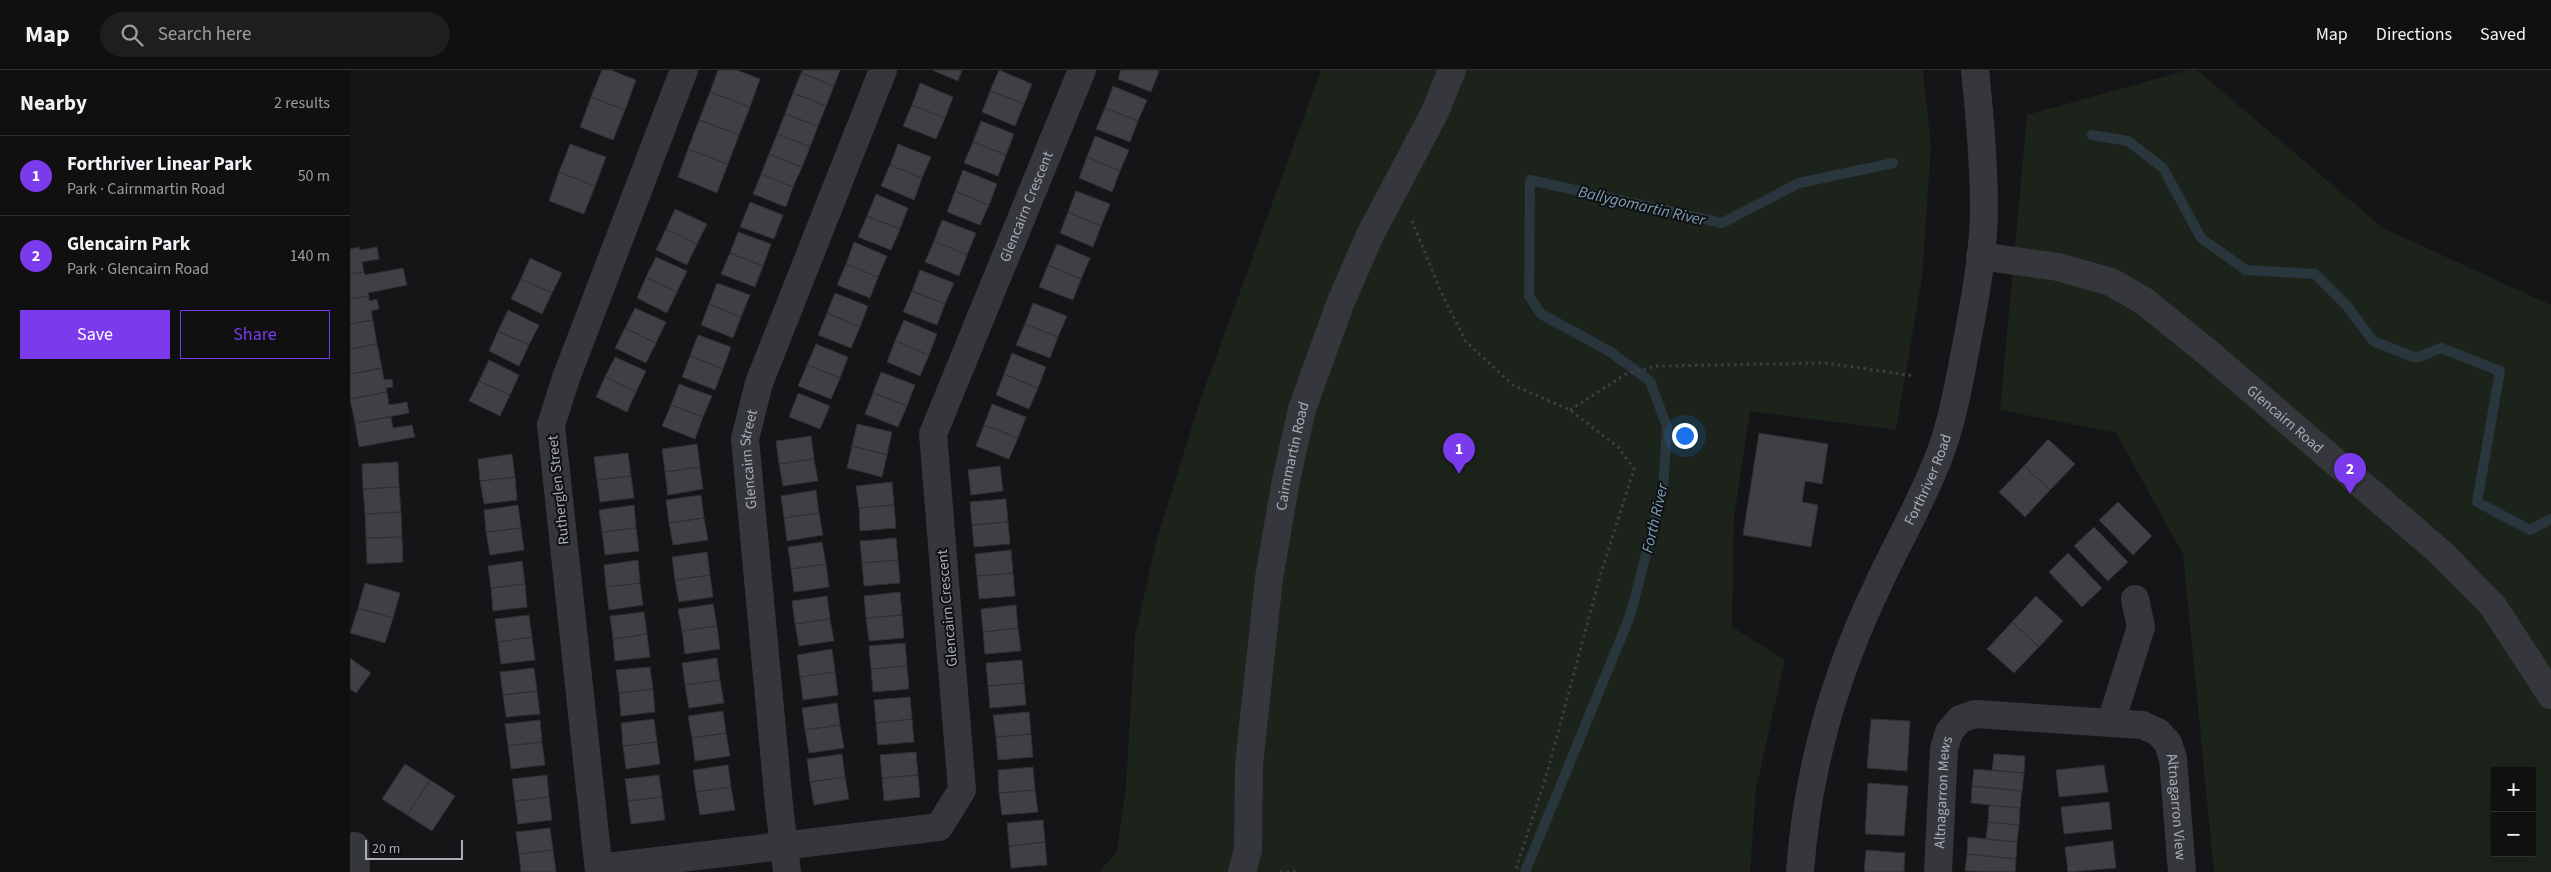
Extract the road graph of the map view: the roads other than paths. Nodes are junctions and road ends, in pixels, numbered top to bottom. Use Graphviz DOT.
graph roads {
  1 [pos="684,70"];
  2 [pos="883,70"];
  3 [pos="1082,70"];
  4 [pos="1452,70"];
  5 [pos="1975,70"];
  6 [pos="1980,256"];
  7 [pos="2135,599"];
  8 [pos="2551,695"];
  9 [pos="2111,722"];
  10 [pos="785,844"];
  11 [pos="599,870"];
  12 [pos="788,872"];
  13 [pos="1242,872"];
  14 [pos="1800,872"];
  15 [pos="1938,872"];
  16 [pos="2182,872"];
  1 -- 11 [label="street, Rutherglen Street"];
  2 -- 10 [label="street, Glencairn Street"];
  3 -- 10 [label="street, Glencairn Crescent"];
  4 -- 13 [label="street, Cairnmartin Road"];
  5 -- 6 [label="street, Forthriver Road"];
  6 -- 8 [label="street, Glencairn Road"];
  6 -- 14 [label="street, Forthriver Road"];
  7 -- 9 [label="street"];
  9 -- 15 [label="street, Altnagarron Mews"];
  9 -- 16 [label="street, Altnagarron View"];
  10 -- 11 [label="street, Glencairn Crescent"];
  10 -- 12 [label="street, Glencairn Street"];
}
